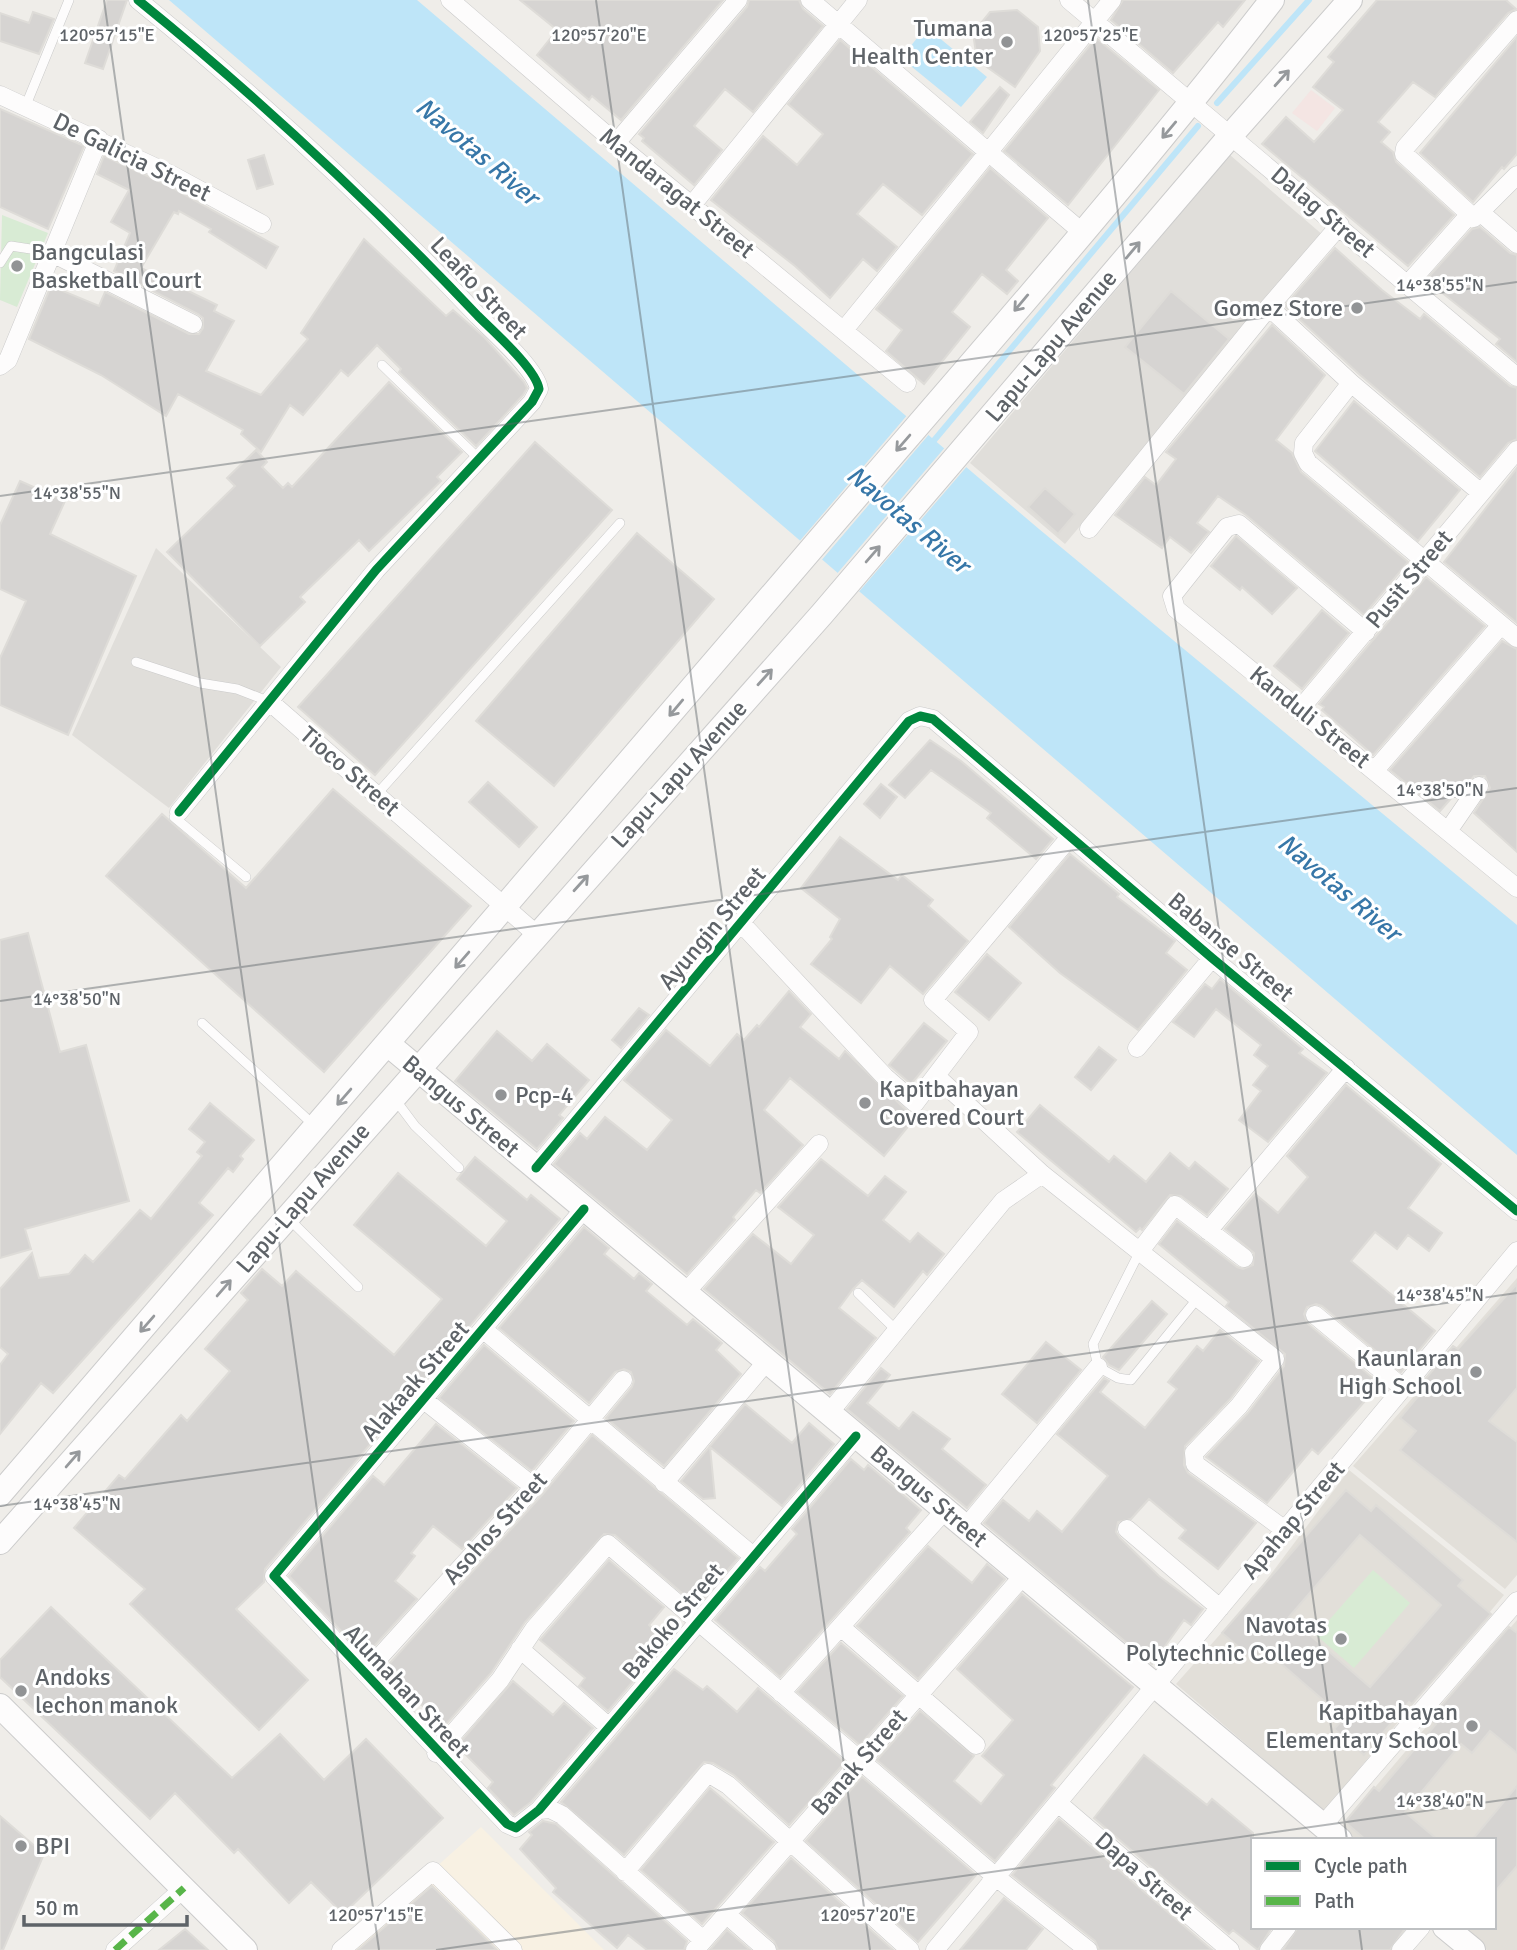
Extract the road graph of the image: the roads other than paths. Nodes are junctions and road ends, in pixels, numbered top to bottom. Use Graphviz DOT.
graph roads {
  1 [pos="69,0"];
  2 [pos="138,0"];
  3 [pos="450,0"];
  4 [pos="738,0"];
  5 [pos="810,0"];
  6 [pos="858,0"];
  7 [pos="1069,0"];
  8 [pos="1112,0"];
  9 [pos="1272,0"];
  10 [pos="1350,0"];
  11 [pos="1517,20"];
  12 [pos="1094,21"];
  13 [pos="839,23"];
  14 [pos="0,95"];
  15 [pos="1193,102"];
  16 [pos="26,105"];
  17 [pos="1231,135"];
  18 [pos="99,139"];
  19 [pos="616,143"];
  20 [pos="989,152"];
  21 [pos="1517,175"];
  22 [pos="692,205"];
  23 [pos="1475,213"];
  24 [pos="262,224"];
  25 [pos="1340,225"];
  26 [pos="1082,232"];
  27 [pos="1517,244"];
  28 [pos="50,252"];
  29 [pos="0,263"];
  30 [pos="1408,284"];
  31 [pos="1269,307"];
  32 [pos="193,324"];
  33 [pos="844,330"];
  34 [pos="382,365"];
  35 [pos="1,366"];
  36 [pos="1517,377"];
  37 [pos="907,383"];
  38 [pos="1351,383"];
  39 [pos="1517,450"];
  40 [pos="479,459"];
  41 [pos="1481,493"];
  42 [pos="620,523"];
  43 [pos="1089,529"];
  44 [pos="1426,559"];
  45 [pos="1501,625"];
  46 [pos="1366,632"];
  47 [pos="1517,638"];
  48 [pos="136,662"];
  49 [pos="270,702"];
  50 [pos="1301,708"];
  51 [pos="920,716"];
  52 [pos="1375,770"];
  53 [pos="1479,786"];
  54 [pos="377,794"];
  55 [pos="179,812"];
  56 [pos="1448,831"];
  57 [pos="1070,837"];
  58 [pos="246,877"];
  59 [pos="1517,888"];
  60 [pos="507,908"];
  61 [pos="741,924"];
  62 [pos="536,934"];
  63 [pos="1212,958"];
  64 [pos="202,1023"];
  65 [pos="388,1045"];
  66 [pos="1137,1048"];
  67 [pos="1346,1068"];
  68 [pos="417,1069"];
  69 [pos="936,1076"];
  70 [pos="393,1097"];
  71 [pos="317,1128"];
  72 [pos="818,1144"];
  73 [pos="459,1168"];
  74 [pos="536,1168"];
  75 [pos="1042,1174"];
  76 [pos="584,1209"];
  77 [pos="1517,1211"];
  78 [pos="287,1217"];
  79 [pos="1208,1231"];
  80 [pos="1140,1251"];
  81 [pos="1517,1251"];
  82 [pos="1244,1258"];
  83 [pos="358,1287"];
  84 [pos="685,1293"];
  85 [pos="858,1293"];
  86 [pos="1197,1299"];
  87 [pos="1315,1315"];
  88 [pos="484,1330"];
  89 [pos="897,1330"];
  90 [pos="767,1361"];
  91 [pos="1098,1367"];
  92 [pos="623,1380"];
  93 [pos="1403,1388"];
  94 [pos="424,1400"];
  95 [pos="830,1413"];
  96 [pos="588,1421"];
  97 [pos="856,1436"];
  98 [pos="664,1483"];
  99 [pos="534,1487"];
  100 [pos="0,1494"];
  101 [pos="945,1510"];
  102 [pos="966,1527"];
  103 [pos="1127,1529"];
  104 [pos="1285,1530"];
  105 [pos="0,1542"];
  106 [pos="753,1556"];
  107 [pos="1024,1575"];
  108 [pos="274,1576"];
  109 [pos="1517,1601"];
  110 [pos="1220,1608"];
  111 [pos="698,1621"];
  112 [pos="842,1628"];
  113 [pos="520,1649"];
  114 [pos="365,1673"];
  115 [pos="1156,1685"];
  116 [pos="781,1693"];
  117 [pos="917,1694"];
  118 [pos="0,1706"];
  119 [pos="609,1727"];
  120 [pos="976,1745"];
  121 [pos="436,1753"];
  122 [pos="858,1760"];
  123 [pos="1058,1803"];
  124 [pos="538,1810"];
  125 [pos="516,1828"];
  126 [pos="1331,1832"];
  127 [pos="791,1842"];
  128 [pos="625,1872"];
  129 [pos="996,1877"];
  130 [pos="184,1888"];
  131 [pos="726,1914"];
  132 [pos="1285,1929"];
  133 [pos="1419,1929"];
  134 [pos="1447,1929"];
  135 [pos="699,1945"];
  136 [pos="115,1950"];
  137 [pos="245,1950"];
  138 [pos="341,1950"];
  139 [pos="513,1950"];
  140 [pos="767,1950"];
  141 [pos="910,1950"];
  142 [pos="935,1950"];
  143 [pos="1088,1950"];
  144 [pos="1230,1950"];
  145 [pos="1269,1950"];
  146 [pos="1401,1950"];
  147 [pos="1473,1950"];
  1 -- 16 [label="lane"];
  2 -- 40 [label="street, Leaño Street"];
  3 -- 19 [label="street, Mandaragat Street"];
  4 -- 19 [label="street"];
  5 -- 13 [label="street"];
  6 -- 13 [label="street"];
  7 -- 12 [label="street, Dalag Street"];
  8 -- 12 [label="street"];
  9 -- 15 [label="main road, Lapu-Lapu Avenue"];
  17 -- 10 [label="main road, Lapu-Lapu Avenue, one-way"];
  11 -- 23 [label="street"];
  12 -- 15 [label="street, Dalag Street"];
  12 -- 20 [label="street"];
  13 -- 20 [label="street"];
  13 -- 22 [label="street"];
  14 -- 16 [label="street, De Galicia Street"];
  15 -- 17 [label="street, Dalag Street"];
  15 -- 26 [label="main road, Lapu-Lapu Avenue, one-way"];
  16 -- 18 [label="street, De Galicia Street"];
  17 -- 25 [label="street, Dalag Street"];
  62 -- 17 [label="main road, Lapu-Lapu Avenue, one-way"];
  18 -- 24 [label="street, De Galicia Street"];
  18 -- 28 [label="street"];
  19 -- 22 [label="street, Mandaragat Street"];
  20 -- 26 [label="street"];
  20 -- 33 [label="street"];
  21 -- 23 [label="street"];
  22 -- 33 [label="street, Mandaragat Street"];
  23 -- 27 [label="street"];
  23 -- 30 [label="street"];
  25 -- 30 [label="street, Dalag Street"];
  25 -- 31 [label="street"];
  26 -- 60 [label="main road, Lapu-Lapu Avenue, one-way"];
  28 -- 29 [label="lane"];
  28 -- 32 [label="street"];
  28 -- 35 [label="street"];
  30 -- 36 [label="street, Dalag Street"];
  31 -- 38 [label="street"];
  31 -- 43 [label="street"];
  33 -- 37 [label="street, Mandaragat Street"];
  34 -- 40 [label="lane"];
  38 -- 41 [label="street"];
  38 -- 44 [label="street"];
  39 -- 41 [label="street, Pusit Street"];
  40 -- 49 [label="street, Leaño Street"];
  41 -- 44 [label="street, Pusit Street"];
  42 -- 54 [label="lane"];
  44 -- 45 [label="street"];
  44 -- 46 [label="street, Pusit Street"];
  45 -- 47 [label="street"];
  45 -- 52 [label="street"];
  46 -- 50 [label="street, Pusit Street"];
  46 -- 50 [label="street, Kanduli Street"];
  48 -- 49 [label="lane"];
  49 -- 54 [label="street, Tioco Street"];
  49 -- 55 [label="street"];
  50 -- 52 [label="street, Kanduli Street"];
  51 -- 57 [label="street, Babanse Street"];
  51 -- 61 [label="street, Ayungin Street"];
  52 -- 56 [label="street, Kanduli Street"];
  53 -- 56 [label="street"];
  54 -- 60 [label="street, Tioco Street"];
  55 -- 58 [label="lane"];
  56 -- 59 [label="street, Kanduli Street"];
  57 -- 63 [label="street, Babanse Street"];
  57 -- 69 [label="street"];
  60 -- 62 [label="street, Tioco Street"];
  60 -- 65 [label="main road, Lapu-Lapu Avenue, one-way"];
  61 -- 69 [label="street"];
  61 -- 74 [label="street, Ayungin Street"];
  62 -- 68 [label="main road, Lapu-Lapu Avenue"];
  63 -- 66 [label="street"];
  63 -- 67 [label="street, Babanse Street"];
  64 -- 71 [label="lane"];
  65 -- 68 [label="main road, Bangus Street"];
  65 -- 71 [label="main road, Lapu-Lapu Avenue, one-way"];
  67 -- 77 [label="street, Babanse Street"];
  67 -- 79 [label="street"];
  68 -- 70 [label="main road, Lapu-Lapu Avenue"];
  68 -- 74 [label="main road, Bangus Street"];
  69 -- 75 [label="street"];
  70 -- 73 [label="lane"];
  70 -- 78 [label="main road, Lapu-Lapu Avenue"];
  71 -- 100 [label="main road, Lapu-Lapu Avenue, one-way"];
  72 -- 84 [label="street"];
  74 -- 76 [label="main road, Bangus Street"];
  75 -- 80 [label="street"];
  75 -- 89 [label="street"];
  76 -- 84 [label="main road, Bangus Street"];
  76 -- 88 [label="street, Alakaak Street"];
  78 -- 83 [label="lane"];
  105 -- 78 [label="main road, Lapu-Lapu Avenue, one-way"];
  79 -- 80 [label="street"];
  79 -- 82 [label="street"];
  80 -- 86 [label="street"];
  80 -- 91 [label="lane"];
  81 -- 93 [label="street, Apahap Street"];
  84 -- 90 [label="main road, Bangus Street"];
  85 -- 89 [label="lane"];
  86 -- 91 [label="lane"];
  86 -- 104 [label="street"];
  87 -- 93 [label="street"];
  88 -- 94 [label="street, Alakaak Street"];
  88 -- 96 [label="street"];
  89 -- 95 [label="street"];
  90 -- 95 [label="main road, Bangus Street"];
  90 -- 98 [label="street"];
  91 -- 102 [label="street"];
  92 -- 96 [label="street, Asohos Street"];
  93 -- 104 [label="street, Apahap Street"];
  94 -- 99 [label="street"];
  94 -- 108 [label="street, Alakaak Street"];
  95 -- 97 [label="main road, Bangus Street"];
  96 -- 98 [label="street"];
  96 -- 99 [label="street, Asohos Street"];
  97 -- 101 [label="main road, Bangus Street"];
  97 -- 106 [label="street, Bakoko Street"];
  98 -- 106 [label="street"];
  99 -- 114 [label="street, Asohos Street"];
  101 -- 102 [label="main road, Bangus Street"];
  101 -- 112 [label="street"];
  102 -- 107 [label="main road, Bangus Street"];
  103 -- 110 [label="street"];
  104 -- 110 [label="street, Apahap Street"];
  106 -- 111 [label="street, Bakoko Street"];
  107 -- 115 [label="main road, Bangus Street"];
  107 -- 117 [label="street, Banak Street"];
  108 -- 114 [label="street, Alumahan Street"];
  109 -- 126 [label="street"];
  110 -- 115 [label="street, Apahap Street"];
  111 -- 113 [label="street"];
  111 -- 116 [label="street"];
  111 -- 119 [label="street, Bakoko Street"];
  112 -- 116 [label="street"];
  112 -- 117 [label="street"];
  113 -- 119 [label="street"];
  113 -- 121 [label="street"];
  114 -- 121 [label="street, Alumahan Street"];
  115 -- 123 [label="street, Apahap Street"];
  115 -- 126 [label="main road, Bangus Street"];
  116 -- 122 [label="street"];
  117 -- 120 [label="street"];
  117 -- 122 [label="street, Banak Street"];
  118 -- 130 [label="main road"];
  119 -- 124 [label="street, Bakoko Street"];
  121 -- 125 [label="street, Alumahan Street"];
  122 -- 127 [label="street, Banak Street"];
  122 -- 129 [label="street"];
  123 -- 129 [label="street, Apahap Street"];
  123 -- 144 [label="street, Dapa Street"];
  124 -- 125 [label="street, Bakoko Street"];
  124 -- 128 [label="street"];
  127 -- 128 [label="street"];
  127 -- 131 [label="street, Banak Street"];
  127 -- 141 [label="street"];
  128 -- 135 [label="street"];
  129 -- 142 [label="street, Apahap Street"];
  129 -- 143 [label="street"];
  130 -- 136 [label="street"];
  130 -- 137 [label="main road"];
  131 -- 135 [label="street, Banak Street"];
  131 -- 140 [label="street"];
  132 -- 145 [label="street"];
  133 -- 146 [label="street"];
  134 -- 147 [label="main road"];
  138 -- 139 [label="street"];
}
